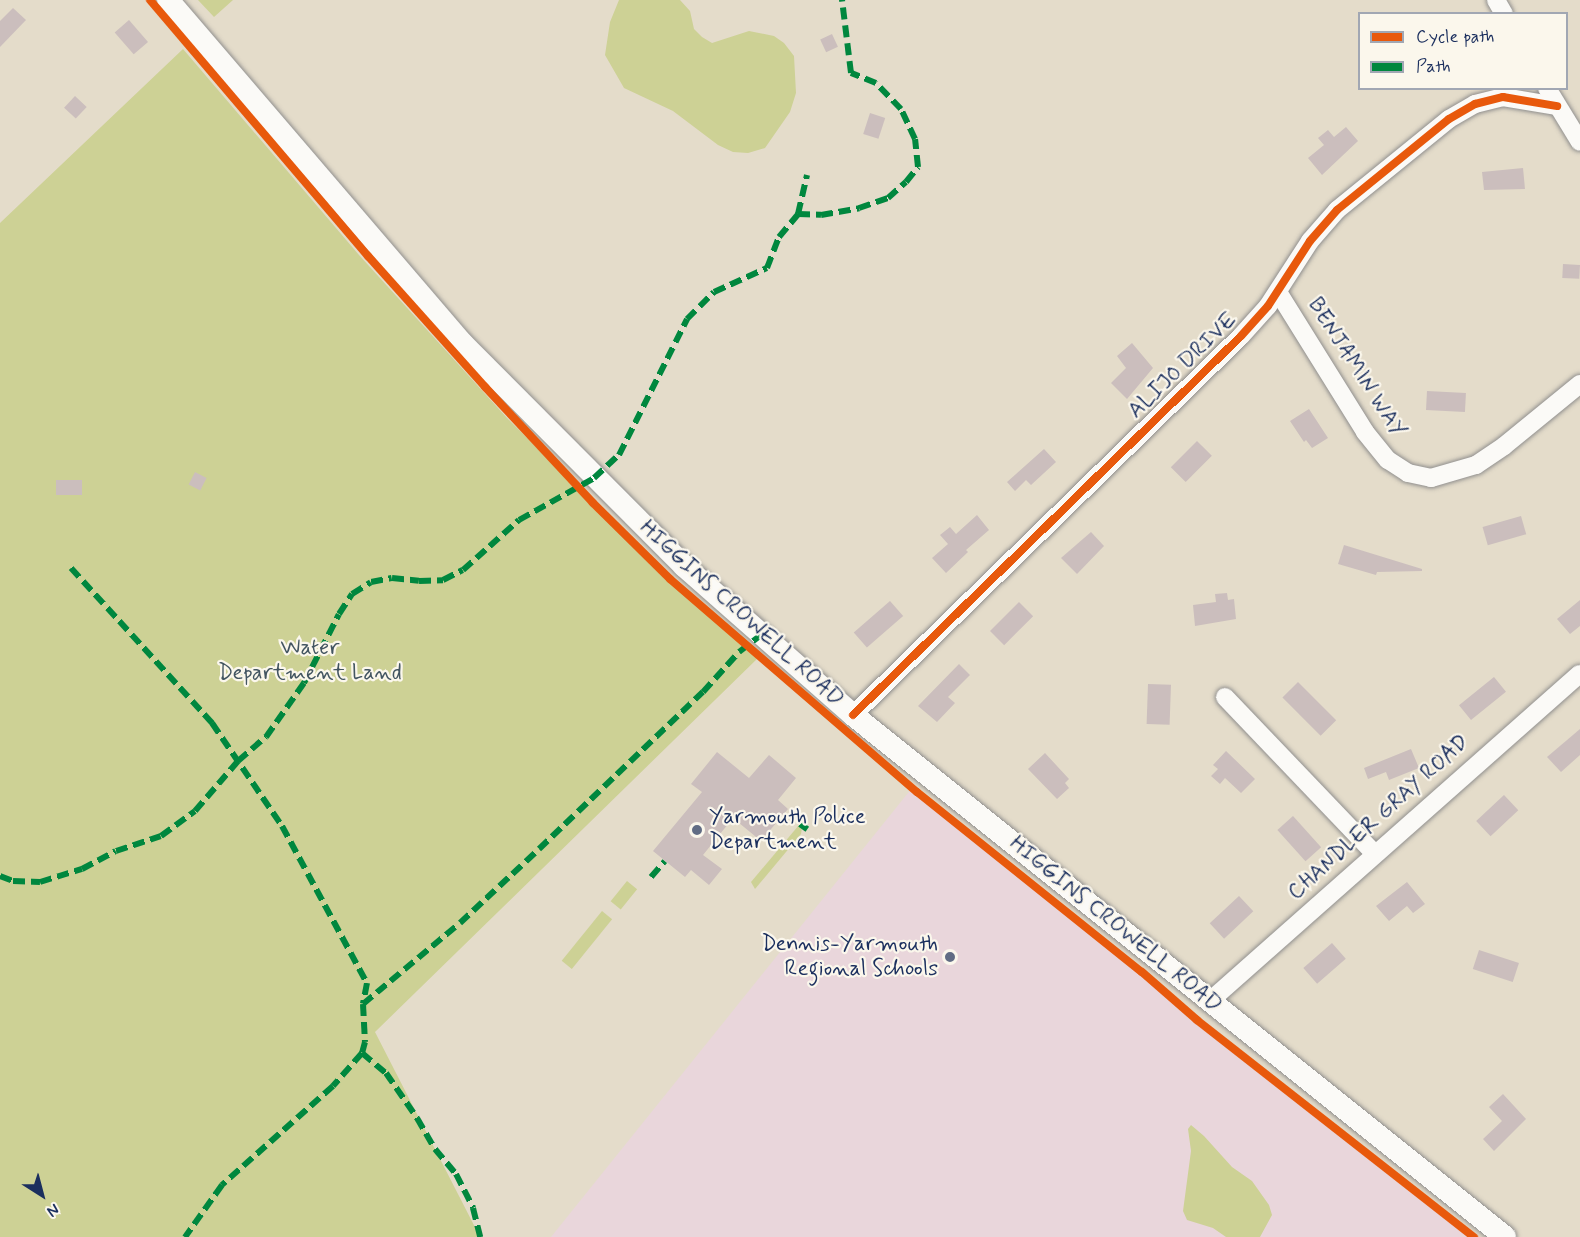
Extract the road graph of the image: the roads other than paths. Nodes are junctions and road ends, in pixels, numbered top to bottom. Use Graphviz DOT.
graph roads {
  1 [pos="168,0"];
  2 [pos="1548,90"];
  3 [pos="1557,106"];
  4 [pos="1580,142"];
  5 [pos="1278,292"];
  6 [pos="1580,384"];
  7 [pos="1580,674"];
  8 [pos="1225,697"];
  9 [pos="853,715"];
  10 [pos="1374,853"];
  11 [pos="1210,1000"];
  12 [pos="1505,1237"];
  1 -- 9 [label="main road, HIGGINS CROWELL ROAD"];
  2 -- 3 [label="street"];
  3 -- 4 [label="street"];
  3 -- 5 [label="street, ALIJO DRIVE"];
  5 -- 6 [label="street, BENJAMIN WAY"];
  5 -- 9 [label="street, ALIJO DRIVE"];
  7 -- 10 [label="street, CHANDLER GRAY ROAD"];
  8 -- 10 [label="street"];
  9 -- 11 [label="main road, HIGGINS CROWELL ROAD"];
  10 -- 11 [label="street, CHANDLER GRAY ROAD"];
  11 -- 12 [label="main road, HIGGINS CROWELL ROAD"];
}
